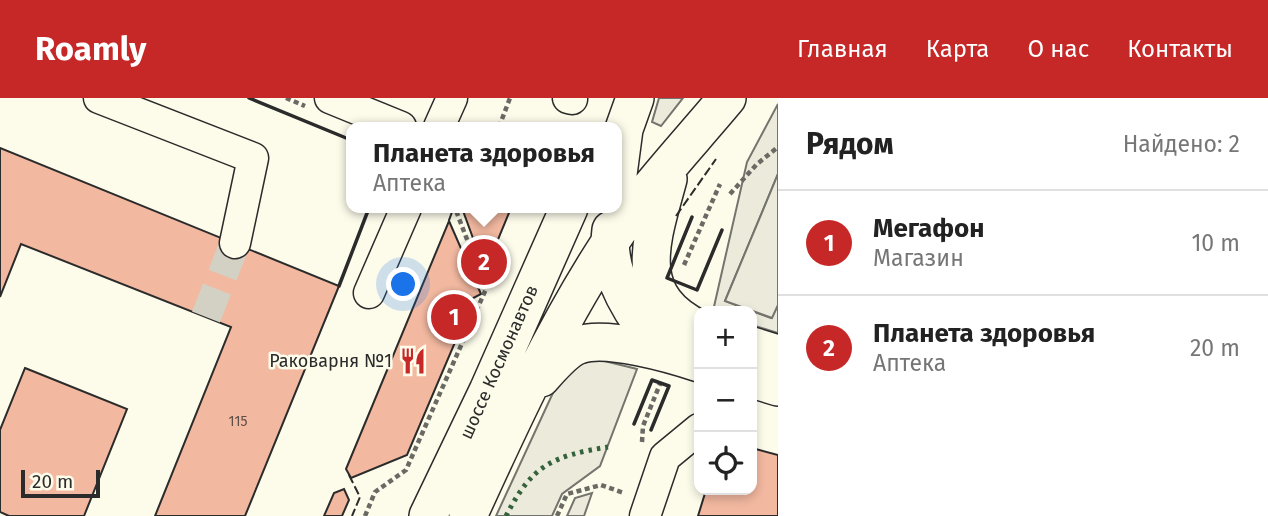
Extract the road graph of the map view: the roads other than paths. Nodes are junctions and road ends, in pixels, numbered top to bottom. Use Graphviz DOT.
graph roads {
  1 [pos="99,98"];
  2 [pos="330,98"];
  3 [pos="452,98"];
  4 [pos="727,98"];
  5 [pos="389,122"];
  6 [pos="441,122"];
  7 [pos="625,122"];
  8 [pos="622,144"];
  9 [pos="672,164"];
  10 [pos="403,213"];
  11 [pos="567,213"];
  12 [pos="613,213"];
  13 [pos="235,243"];
  14 [pos="609,244"];
  15 [pos="369,293"];
  16 [pos="694,325"];
  17 [pos="757,348"];
  18 [pos="778,354"];
  19 [pos="694,364"];
  20 [pos="662,368"];
  21 [pos="757,381"];
  22 [pos="778,387"];
  23 [pos="522,399"];
  24 [pos="695,432"];
  25 [pos="647,509"];
  26 [pos="428,516"];
  27 [pos="468,516"];
  1 -- 13 [label="street"];
  2 -- 5 [label="street"];
  3 -- 6 [label="street"];
  4 -- 9 [label="main road, шоссе Космонавтов"];
  7 -- 8 [label="main road"];
  9 -- 14 [label="main road, шоссе Космонавтов"];
  9 -- 16 [label="main road"];
  10 -- 15 [label="street"];
  11 -- 26 [label="main road, шоссе Космонавтов"];
  12 -- 14 [label="main road, шоссе Космонавтов"];
  14 -- 20 [label="main road"];
  14 -- 23 [label="main road, шоссе Космонавтов"];
  17 -- 18 [label="main road"];
  19 -- 20 [label="main road"];
  20 -- 23 [label="main road"];
  21 -- 22 [label="main road"];
  23 -- 27 [label="main road, шоссе Космонавтов"];
  24 -- 25 [label="street"];
}
